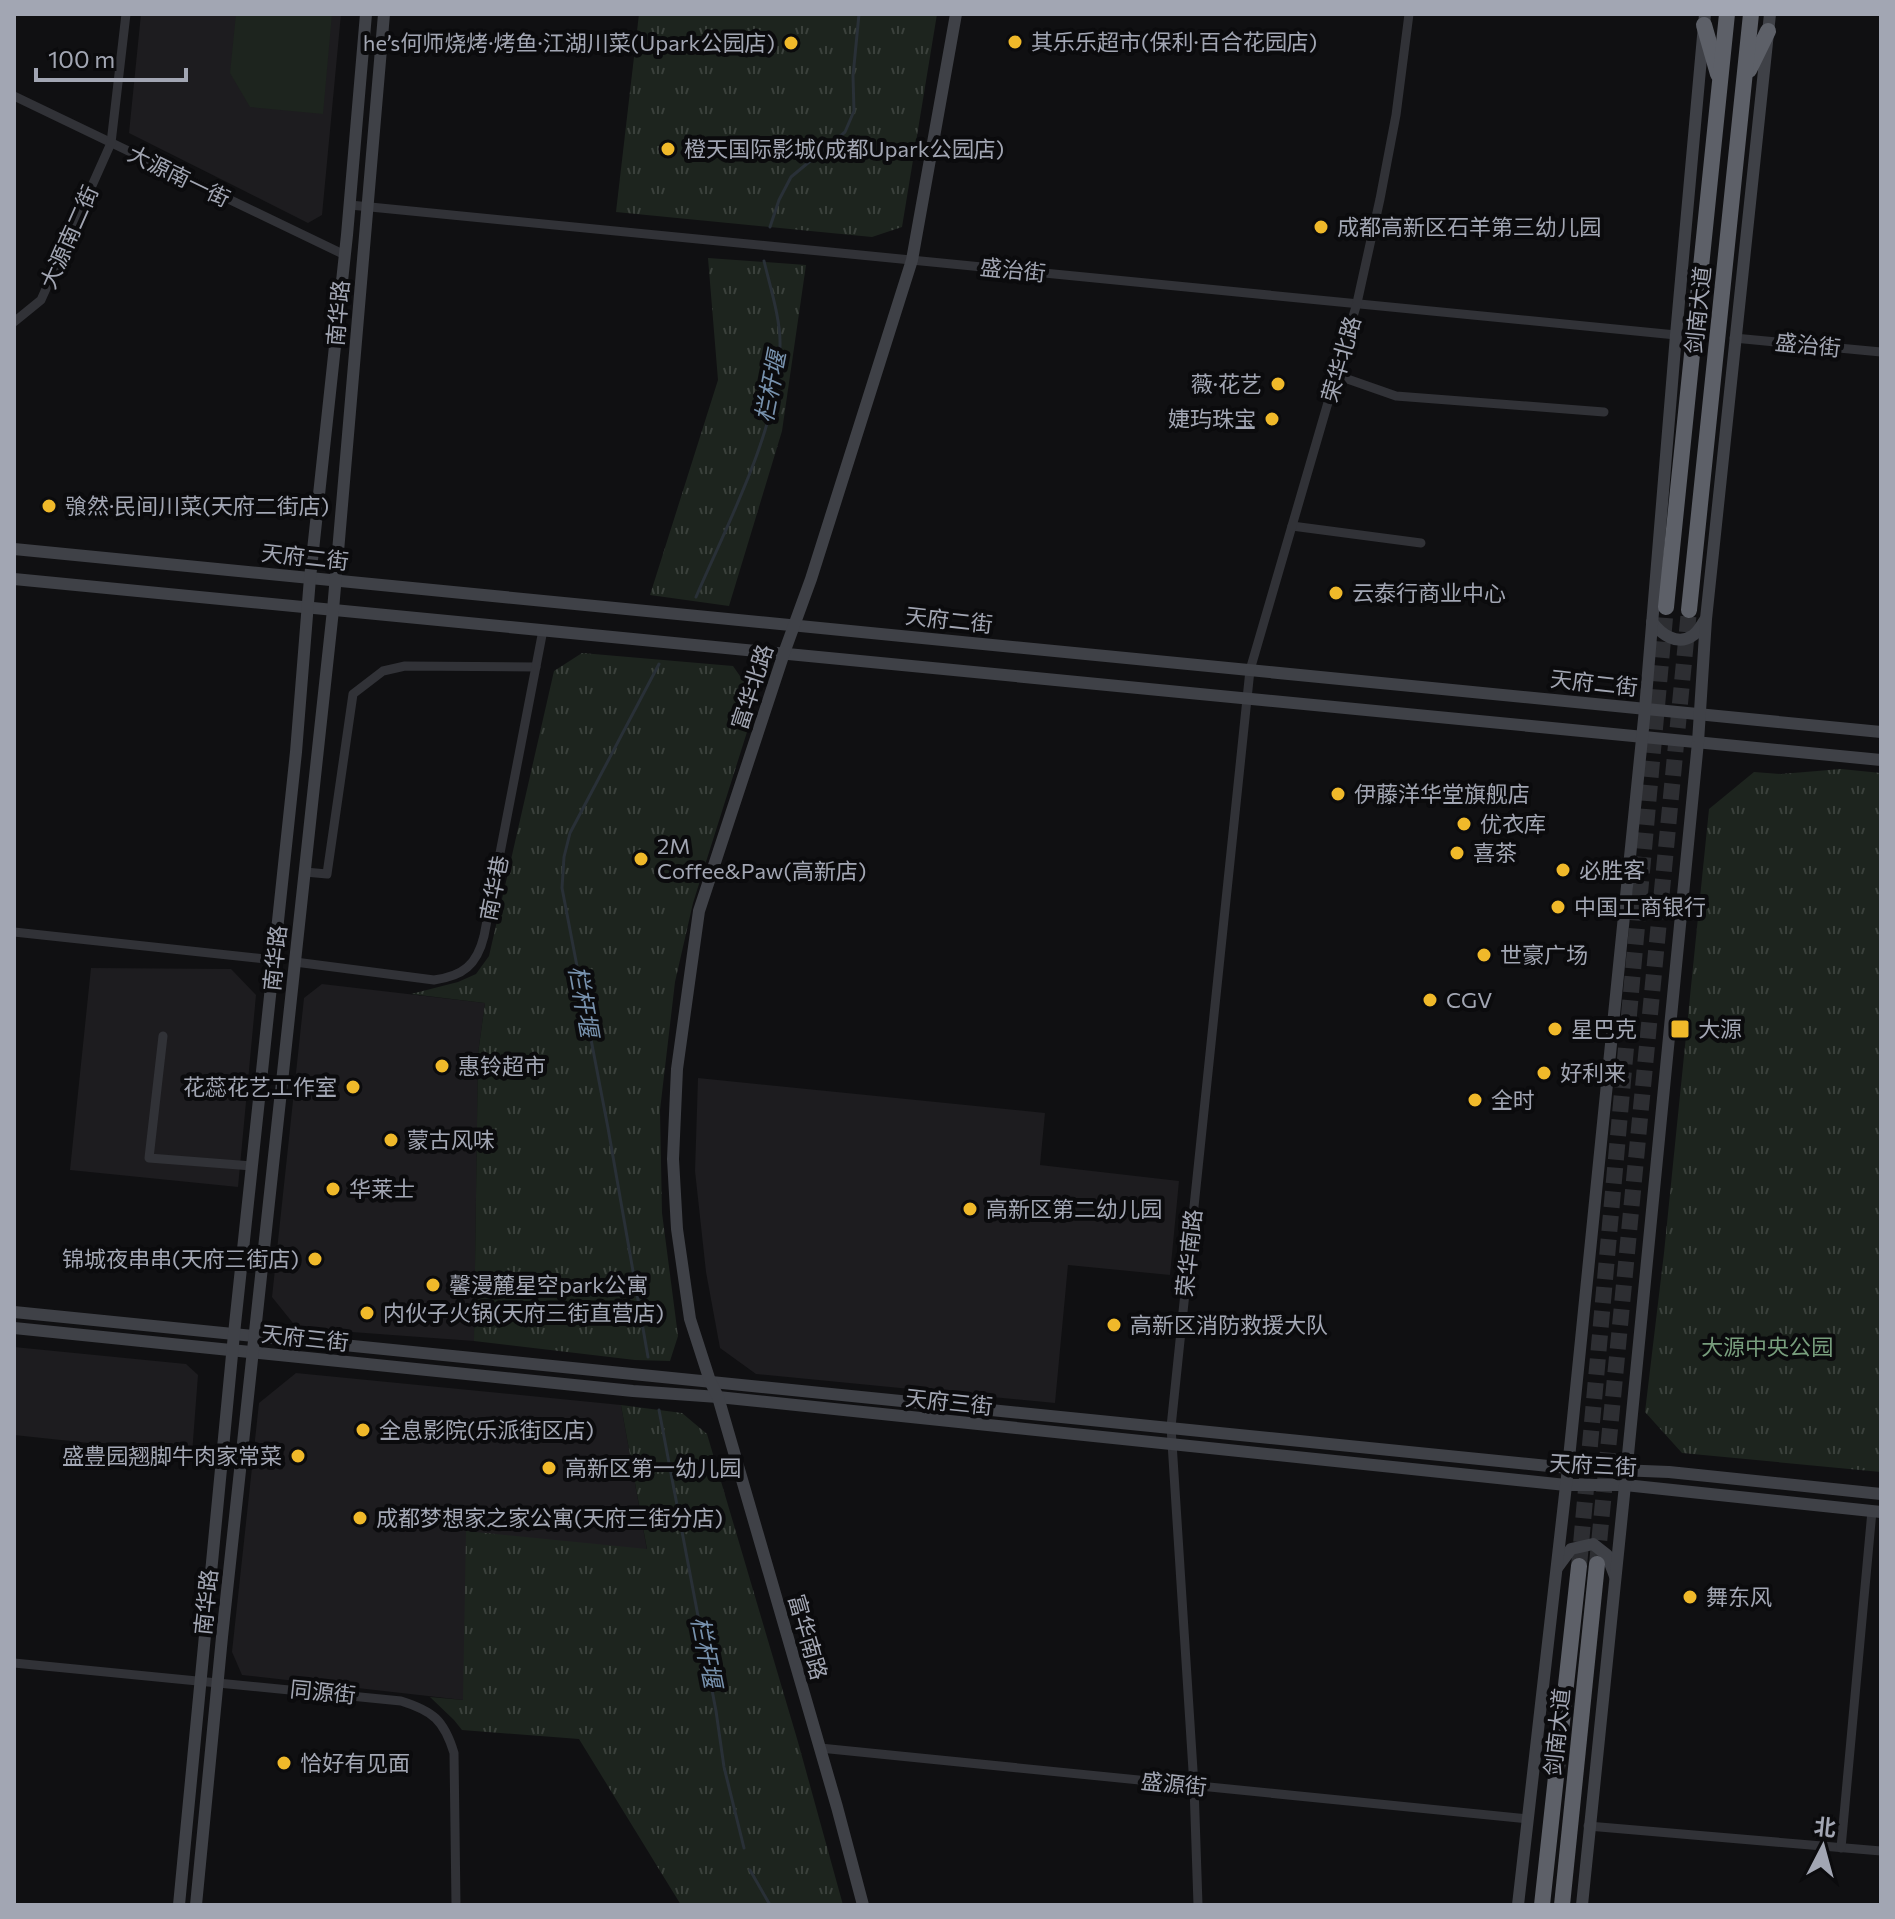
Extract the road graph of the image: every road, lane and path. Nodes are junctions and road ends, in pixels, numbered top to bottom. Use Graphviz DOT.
graph roads {
  1 [pos="126,14"];
  2 [pos="366,14"];
  3 [pos="384,14"];
  4 [pos="956,14"];
  5 [pos="1409,14"];
  6 [pos="1727,14"];
  7 [pos="1751,14"];
  8 [pos="1770,14"];
  9 [pos="1704,20"];
  10 [pos="1768,31"];
  11 [pos="1720,81"];
  12 [pos="1743,83"];
  13 [pos="14,96"];
  14 [pos="111,143"];
  15 [pos="350,205"];
  16 [pos="366,207"];
  17 [pos="345,255"];
  18 [pos="912,260"];
  19 [pos="1357,303"];
  20 [pos="14,322"];
  21 [pos="1676,335"];
  22 [pos="1734,338"];
  23 [pos="1881,352"];
  24 [pos="1336,375"];
  25 [pos="1604,412"];
  26 [pos="1292,526"];
  27 [pos="1421,543"];
  28 [pos="14,549"];
  29 [pos="310,578"];
  30 [pos="14,579"];
  31 [pos="336,580"];
  32 [pos="307,607"];
  33 [pos="1666,607"];
  34 [pos="333,610"];
  35 [pos="1689,610"];
  36 [pos="1706,619"];
  37 [pos="1652,622"];
  38 [pos="794,625"];
  39 [pos="543,630"];
  40 [pos="784,653"];
  41 [pos="536,667"];
  42 [pos="1250,670"];
  43 [pos="1247,698"];
  44 [pos="1645,709"];
  45 [pos="1699,714"];
  46 [pos="1881,732"];
  47 [pos="1642,737"];
  48 [pos="1698,742"];
  49 [pos="1881,760"];
  50 [pos="305,872"];
  51 [pos="14,932"];
  52 [pos="274,960"];
  53 [pos="295,962"];
  54 [pos="163,1036"];
  55 [pos="252,1166"];
  56 [pos="14,1312"];
  57 [pos="14,1328"];
  58 [pos="234,1334"];
  59 [pos="254,1336"];
  60 [pos="233,1350"];
  61 [pos="252,1352"];
  62 [pos="710,1381"];
  63 [pos="718,1397"];
  64 [pos="1171,1427"];
  65 [pos="1171,1445"];
  66 [pos="1568,1468"];
  67 [pos="1626,1469"];
  68 [pos="1566,1485"];
  69 [pos="1625,1485"];
  70 [pos="1881,1494"];
  71 [pos="1876,1511"];
  72 [pos="1597,1564"];
  73 [pos="1579,1566"];
  74 [pos="1556,1570"];
  75 [pos="1616,1579"];
  76 [pos="14,1663"];
  77 [pos="200,1680"];
  78 [pos="218,1682"];
  79 [pos="820,1748"];
  80 [pos="1194,1786"];
  81 [pos="1528,1819"];
  82 [pos="1588,1826"];
  83 [pos="1841,1848"];
  84 [pos="1878,1851"];
  85 [pos="179,1905"];
  86 [pos="196,1905"];
  87 [pos="456,1905"];
  88 [pos="863,1905"];
  89 [pos="1198,1905"];
  90 [pos="1518,1905"];
  91 [pos="1542,1905"];
  92 [pos="1562,1905"];
  93 [pos="1582,1905"];
  1 -- 14 [label="street, 大源南二街"];
  2 -- 15 [label="main road, 南华路"];
  3 -- 16 [label="main road, 南华路"];
  4 -- 18 [label="main road, 富华北路"];
  5 -- 19 [label="street, 荣华北路"];
  6 -- 11 [label="highway, 剑南大道"];
  7 -- 12 [label="highway, 剑南大道"];
  8 -- 10 [label="main road"];
  9 -- 11 [label="highway"];
  9 -- 21 [label="main road"];
  10 -- 12 [label="highway"];
  10 -- 22 [label="main road"];
  11 -- 33 [label="highway, 剑南大道"];
  12 -- 35 [label="highway, 剑南大道"];
  13 -- 14 [label="street, 大源南一街"];
  14 -- 17 [label="street, 大源南一街"];
  14 -- 20 [label="street, 大源南二街"];
  15 -- 16 [label="street, 盛治街"];
  15 -- 17 [label="main road, 南华路"];
  16 -- 18 [label="street, 盛治街"];
  16 -- 31 [label="main road, 南华路"];
  17 -- 29 [label="main road, 南华路"];
  18 -- 19 [label="street, 盛治街"];
  18 -- 38 [label="main road, 富华北路"];
  19 -- 21 [label="street, 盛治街"];
  19 -- 24 [label="street, 荣华北路"];
  21 -- 37 [label="main road"];
  22 -- 23 [label="street, 盛治街"];
  22 -- 36 [label="main road"];
  24 -- 25 [label="street"];
  24 -- 26 [label="street, 荣华北路"];
  26 -- 27 [label="street"];
  26 -- 42 [label="street, 荣华北路"];
  28 -- 29 [label="main road, 天府二街"];
  29 -- 31 [label="main road, 天府二街"];
  29 -- 32 [label="main road, 南华路"];
  30 -- 32 [label="main road"];
  31 -- 34 [label="main road, 南华路"];
  31 -- 38 [label="main road, 天府二街"];
  32 -- 34 [label="main road"];
  32 -- 52 [label="main road, 南华路"];
  34 -- 39 [label="main road"];
  34 -- 50 [label="main road, 南华路"];
  36 -- 37 [label="main road"];
  36 -- 45 [label="main road"];
  37 -- 44 [label="main road"];
  38 -- 40 [label="main road, 富华北路"];
  38 -- 42 [label="main road, 天府二街"];
  39 -- 40 [label="main road"];
  39 -- 41 [label="street, 南华巷"];
  40 -- 43 [label="main road"];
  40 -- 62 [label="main road, 富华北路"];
  41 -- 50 [label="street"];
  41 -- 53 [label="street, 南华巷"];
  42 -- 43 [label="street, 荣华北路"];
  42 -- 44 [label="main road, 天府二街"];
  43 -- 47 [label="main road"];
  43 -- 64 [label="street, 荣华南路"];
  44 -- 45 [label="main road, 天府二街"];
  44 -- 47 [label="main road"];
  45 -- 46 [label="main road, 天府二街"];
  45 -- 48 [label="main road"];
  47 -- 48 [label="main road"];
  47 -- 66 [label="main road"];
  48 -- 49 [label="main road"];
  48 -- 67 [label="main road"];
  50 -- 53 [label="main road, 南华路"];
  51 -- 52 [label="street"];
  52 -- 55 [label="main road, 南华路"];
  53 -- 59 [label="main road, 南华路"];
  54 -- 55 [label="street"];
  55 -- 58 [label="main road, 南华路"];
  56 -- 58 [label="main road, 天府三街"];
  57 -- 60 [label="main road, 天府三街"];
  58 -- 59 [label="main road, 天府三街"];
  58 -- 60 [label="main road, 南华路"];
  59 -- 61 [label="main road, 南华路"];
  59 -- 62 [label="main road, 天府三街"];
  60 -- 61 [label="main road, 天府三街"];
  60 -- 77 [label="main road, 南华路"];
  61 -- 63 [label="main road, 天府三街"];
  61 -- 78 [label="main road, 南华路"];
  62 -- 63 [label="main road, 富华南路"];
  62 -- 64 [label="main road, 天府三街"];
  63 -- 65 [label="main road, 天府三街"];
  63 -- 79 [label="main road, 富华南路"];
  64 -- 65 [label="street, 荣华南路"];
  64 -- 66 [label="main road, 天府三街"];
  65 -- 68 [label="main road, 天府三街"];
  65 -- 80 [label="street, 荣华南路"];
  66 -- 67 [label="main road, 天府三街"];
  66 -- 68 [label="main road"];
  67 -- 69 [label="main road"];
  67 -- 70 [label="main road, 天府三街"];
  68 -- 69 [label="main road, 天府三街"];
  68 -- 74 [label="main road"];
  69 -- 71 [label="main road, 天府三街"];
  69 -- 75 [label="main road"];
  71 -- 83 [label="street"];
  72 -- 92 [label="highway, 剑南大道"];
  73 -- 91 [label="highway, 剑南大道"];
  74 -- 75 [label="main road"];
  74 -- 81 [label="main road"];
  75 -- 82 [label="main road"];
  76 -- 77 [label="street, 同源街"];
  77 -- 78 [label="street, 同源街"];
  77 -- 85 [label="main road, 南华路"];
  78 -- 86 [label="main road, 南华路"];
  78 -- 87 [label="street, 同源街"];
  79 -- 80 [label="street, 盛源街"];
  79 -- 88 [label="main road, 富华南路"];
  80 -- 81 [label="street, 盛源街"];
  80 -- 89 [label="street, 荣华南路"];
  81 -- 90 [label="main road"];
  82 -- 83 [label="street"];
  82 -- 93 [label="main road"];
  83 -- 84 [label="street"];
}
